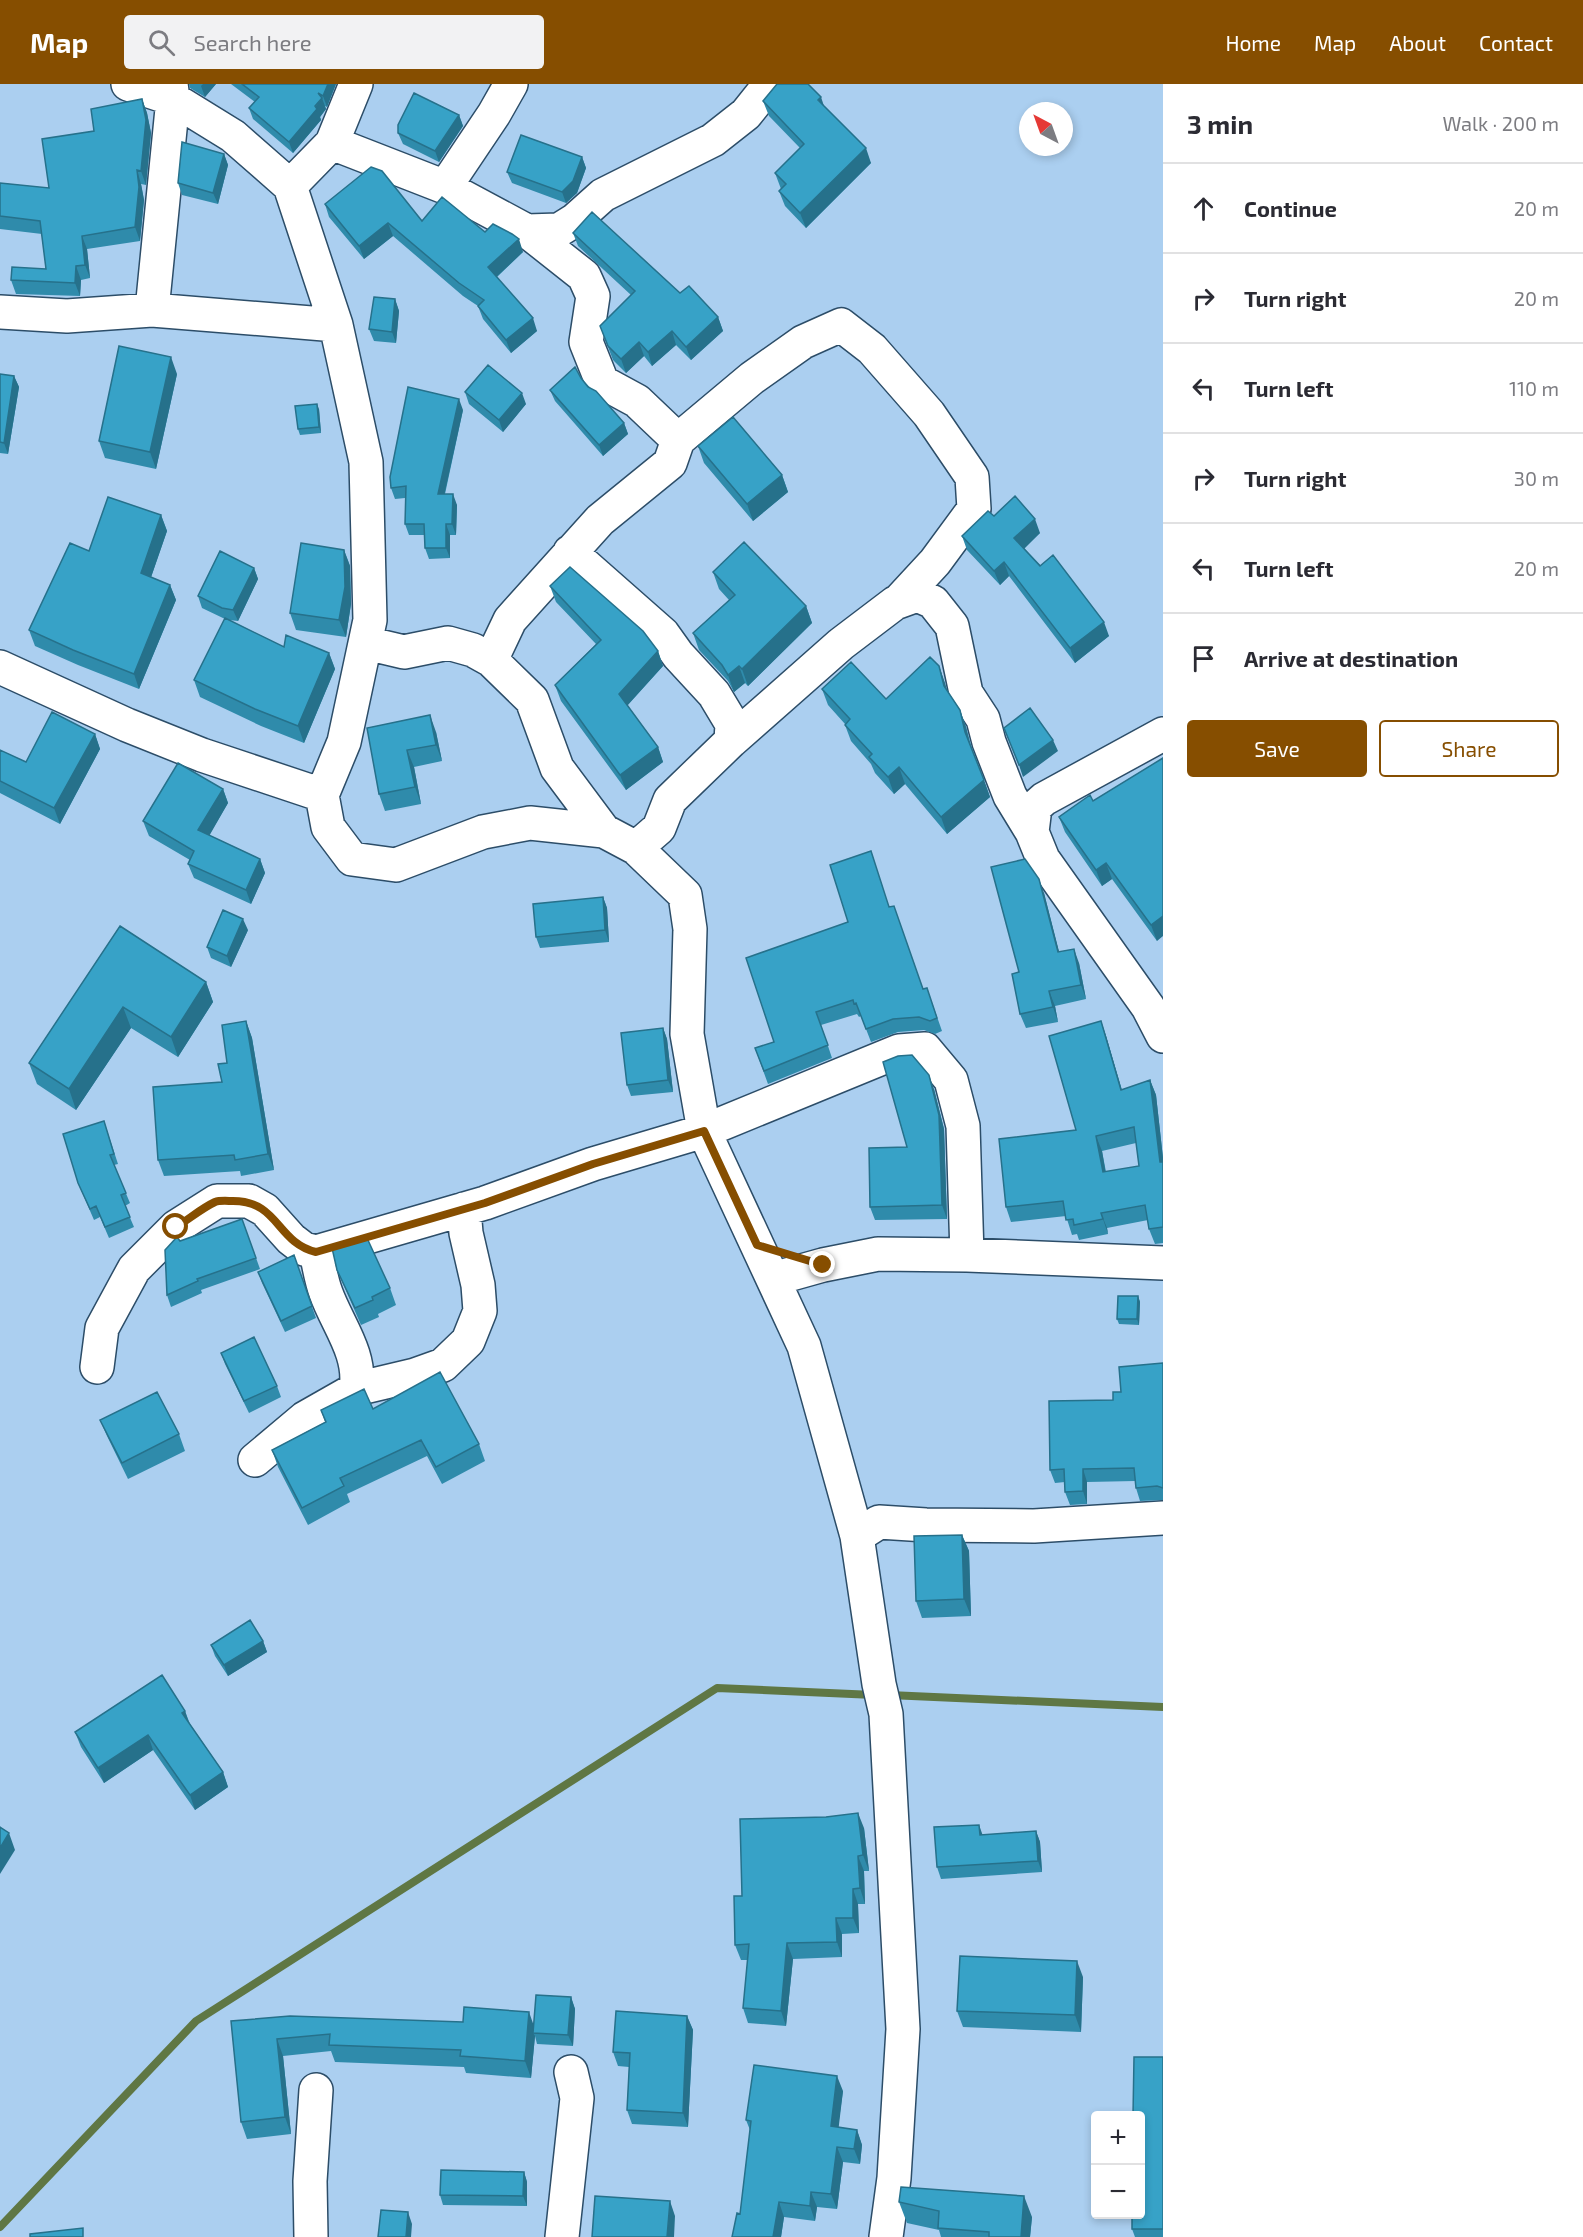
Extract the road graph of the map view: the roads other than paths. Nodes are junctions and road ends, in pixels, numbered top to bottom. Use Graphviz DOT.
graph roads {
  1 [pos="128,84"];
  2 [pos="356,84"];
  3 [pos="511,84"];
  4 [pos="770,84"];
  5 [pos="172,92"];
  6 [pos="332,143"];
  7 [pos="290,186"];
  8 [pos="446,187"];
  9 [pos="527,231"];
  10 [pos="152,310"];
  11 [pos="0,312"];
  12 [pos="336,325"];
  13 [pos="678,440"];
  14 [pos="570,552"];
  15 [pos="898,602"];
  16 [pos="366,643"];
  17 [pos="491,660"];
  18 [pos="0,668"];
  19 [pos="1163,734"];
  20 [pos="731,741"];
  21 [pos="322,795"];
  22 [pos="604,831"];
  23 [pos="1032,832"];
  24 [pos="636,848"];
  25 [pos="1163,1036"];
  26 [pos="704,1131"];
  27 [pos="464,1209"];
  28 [pos="757,1245"];
  29 [pos="316,1252"];
  30 [pos="967,1255"];
  31 [pos="1163,1263"];
  32 [pos="823,1265"];
  33 [pos="777,1288"];
  34 [pos="97,1367"];
  35 [pos="356,1389"];
  36 [pos="255,1460"];
  37 [pos="1163,1518"];
  38 [pos="857,1536"];
  39 [pos="571,2072"];
  40 [pos="316,2090"];
  41 [pos="311,2237"];
  42 [pos="562,2237"];
  43 [pos="885,2237"];
  1 -- 5 [label="street"];
  2 -- 6 [label="street"];
  3 -- 8 [label="street"];
  4 -- 9 [label="street"];
  5 -- 7 [label="street"];
  5 -- 10 [label="street"];
  6 -- 7 [label="street"];
  6 -- 8 [label="street"];
  7 -- 12 [label="street"];
  8 -- 9 [label="street"];
  9 -- 13 [label="street"];
  10 -- 11 [label="street"];
  10 -- 12 [label="street"];
  12 -- 16 [label="street"];
  13 -- 14 [label="street"];
  13 -- 15 [label="street"];
  14 -- 17 [label="street"];
  14 -- 20 [label="street"];
  15 -- 20 [label="street"];
  15 -- 23 [label="street"];
  16 -- 17 [label="street"];
  16 -- 21 [label="street"];
  17 -- 22 [label="street"];
  18 -- 21 [label="street"];
  19 -- 23 [label="street"];
  20 -- 24 [label="street"];
  21 -- 22 [label="street"];
  22 -- 24 [label="street"];
  23 -- 25 [label="street"];
  24 -- 26 [label="street"];
  26 -- 27 [label="street"];
  26 -- 28 [label="street"];
  26 -- 30 [label="street"];
  27 -- 29 [label="street"];
  27 -- 35 [label="street"];
  28 -- 32 [label="street"];
  28 -- 33 [label="street"];
  29 -- 34 [label="street"];
  29 -- 35 [label="street"];
  30 -- 31 [label="street"];
  30 -- 32 [label="street"];
  32 -- 33 [label="street"];
  33 -- 38 [label="street"];
  35 -- 36 [label="street"];
  37 -- 38 [label="street"];
  38 -- 43 [label="street"];
  39 -- 42 [label="street"];
  40 -- 41 [label="street"];
}
